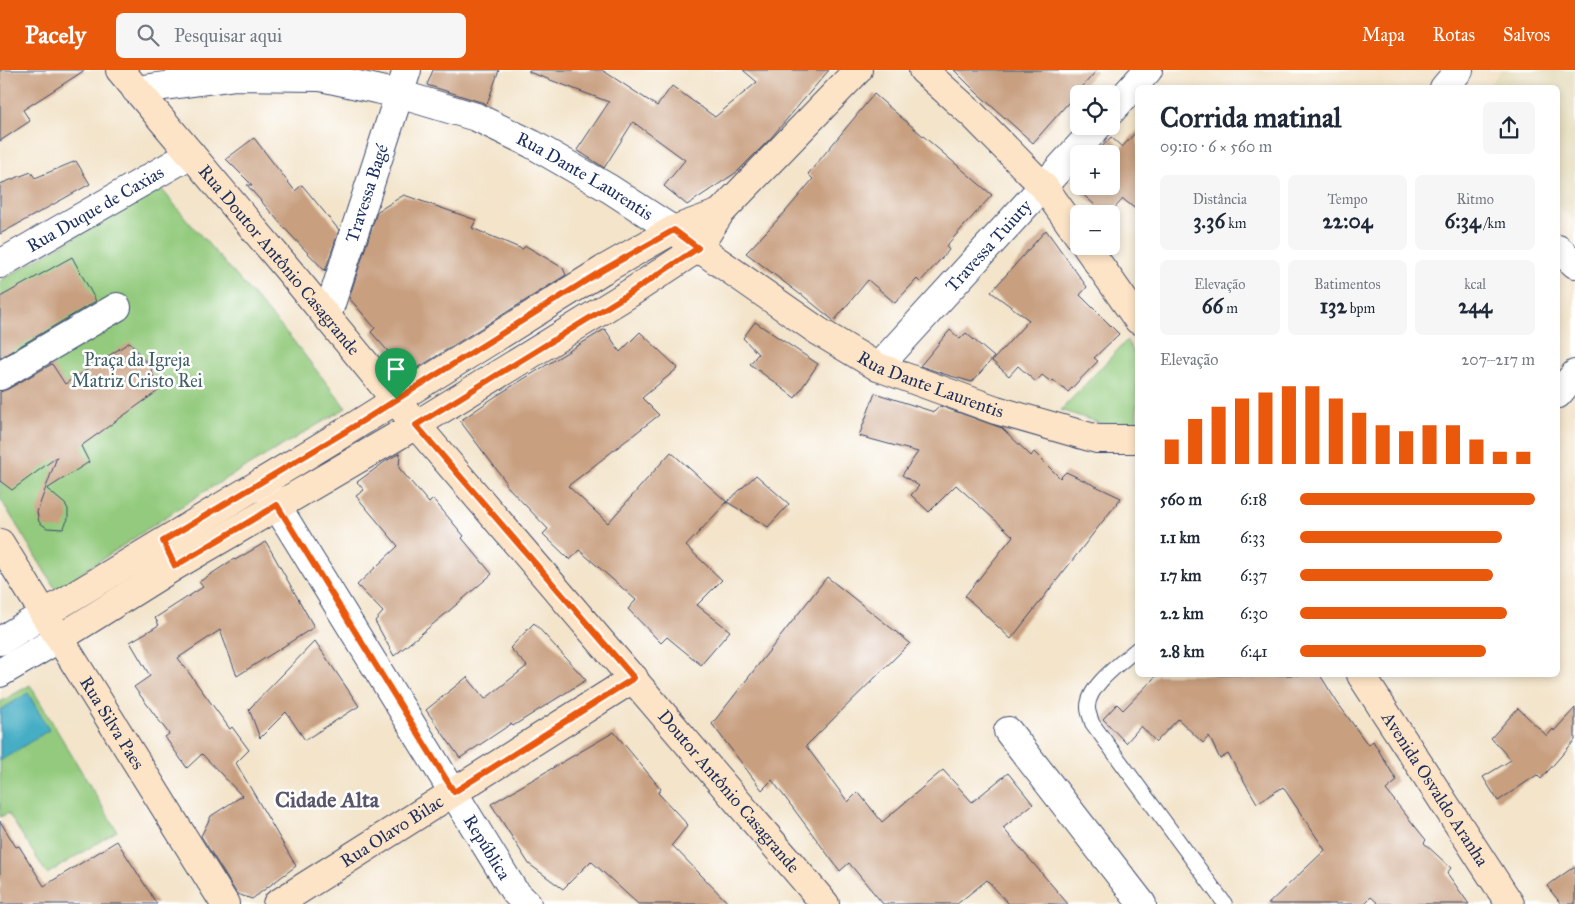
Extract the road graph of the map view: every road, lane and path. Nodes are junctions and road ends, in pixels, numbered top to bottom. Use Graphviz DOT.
graph roads {
  1 [pos="858,70"];
  2 [pos="923,70"];
  3 [pos="1148,70"];
  4 [pos="1459,70"];
  5 [pos="128,80"];
  6 [pos="403,82"];
  7 [pos="1446,85"];
  8 [pos="1120,101"];
  9 [pos="1090,135"];
  10 [pos="191,154"];
  11 [pos="1044,187"];
  12 [pos="720,213"];
  13 [pos="1070,223"];
  14 [pos="674,230"];
  15 [pos="698,248"];
  16 [pos="1560,251"];
  17 [pos="1092,255"];
  18 [pos="0,264"];
  19 [pos="1575,264"];
  20 [pos="117,307"];
  21 [pos="327,316"];
  22 [pos="1135,316"];
  23 [pos="878,367"];
  24 [pos="1575,374"];
  25 [pos="0,376"];
  26 [pos="1560,392"];
  27 [pos="396,399"];
  28 [pos="416,425"];
  29 [pos="1135,439"];
  30 [pos="262,482"];
  31 [pos="277,505"];
  32 [pos="163,541"];
  33 [pos="0,543"];
  34 [pos="175,566"];
  35 [pos="44,614"];
  36 [pos="60,638"];
  37 [pos="0,640"];
  38 [pos="1135,651"];
  39 [pos="0,673"];
  40 [pos="1362,677"];
  41 [pos="634,678"];
  42 [pos="1008,731"];
  43 [pos="454,792"];
  44 [pos="225,904"];
  45 [pos="277,904"];
  46 [pos="527,904"];
  47 [pos="825,904"];
  48 [pos="1142,904"];
  49 [pos="1225,904"];
  50 [pos="1510,904"];
  1 -- 12 [label="main road"];
  2 -- 11 [label="main road"];
  3 -- 8 [label="street"];
  4 -- 7 [label="street"];
  5 -- 6 [label="street, Rua Dante Laurentis"];
  5 -- 10 [label="main road, Rua Doutor Antônio Casagrande"];
  6 -- 14 [label="street, Rua Dante Laurentis"];
  6 -- 21 [label="street, Travessa Bagé"];
  9 -- 11 [label="street, Travessa Tuiuty"];
  10 -- 18 [label="street, Rua Duque de Caxias"];
  10 -- 21 [label="main road, Rua Doutor Antônio Casagrande"];
  11 -- 13 [label="main road"];
  11 -- 23 [label="street, Travessa Tuiuty"];
  12 -- 14 [label="main road"];
  12 -- 15 [label="main road"];
  14 -- 15 [label="main road, Rua Dante Laurentis"];
  14 -- 27 [label="main road"];
  15 -- 23 [label="main road, Rua Dante Laurentis"];
  15 -- 28 [label="main road"];
  16 -- 19 [label="street"];
  17 -- 22 [label="main road"];
  20 -- 25 [label="street"];
  21 -- 27 [label="main road, Rua Doutor Antônio Casagrande"];
  23 -- 29 [label="main road, Rua Dante Laurentis"];
  24 -- 26 [label="street"];
  27 -- 28 [label="main road, Rua Doutor Antônio Casagrande"];
  27 -- 30 [label="main road"];
  28 -- 31 [label="main road"];
  28 -- 41 [label="main road, Rua Doutor Antônio Casagrande"];
  30 -- 31 [label="street, República"];
  30 -- 32 [label="main road"];
  31 -- 34 [label="main road"];
  31 -- 43 [label="street, República"];
  32 -- 34 [label="main road"];
  32 -- 35 [label="main road"];
  33 -- 35 [label="main road, Rua Silva Paes"];
  34 -- 36 [label="main road"];
  35 -- 36 [label="main road, Rua Silva Paes"];
  35 -- 37 [label="street"];
  36 -- 39 [label="street"];
  36 -- 44 [label="main road, Rua Silva Paes"];
  38 -- 49 [label="lane"];
  40 -- 50 [label="main road, Avenida Osvaldo Aranha"];
  41 -- 43 [label="main road, Rua Olavo Bilac"];
  41 -- 47 [label="main road, Doutor Antônio Casagrande"];
  42 -- 48 [label="street"];
  43 -- 45 [label="main road, Rua Olavo Bilac"];
  43 -- 46 [label="street, República"];
}
